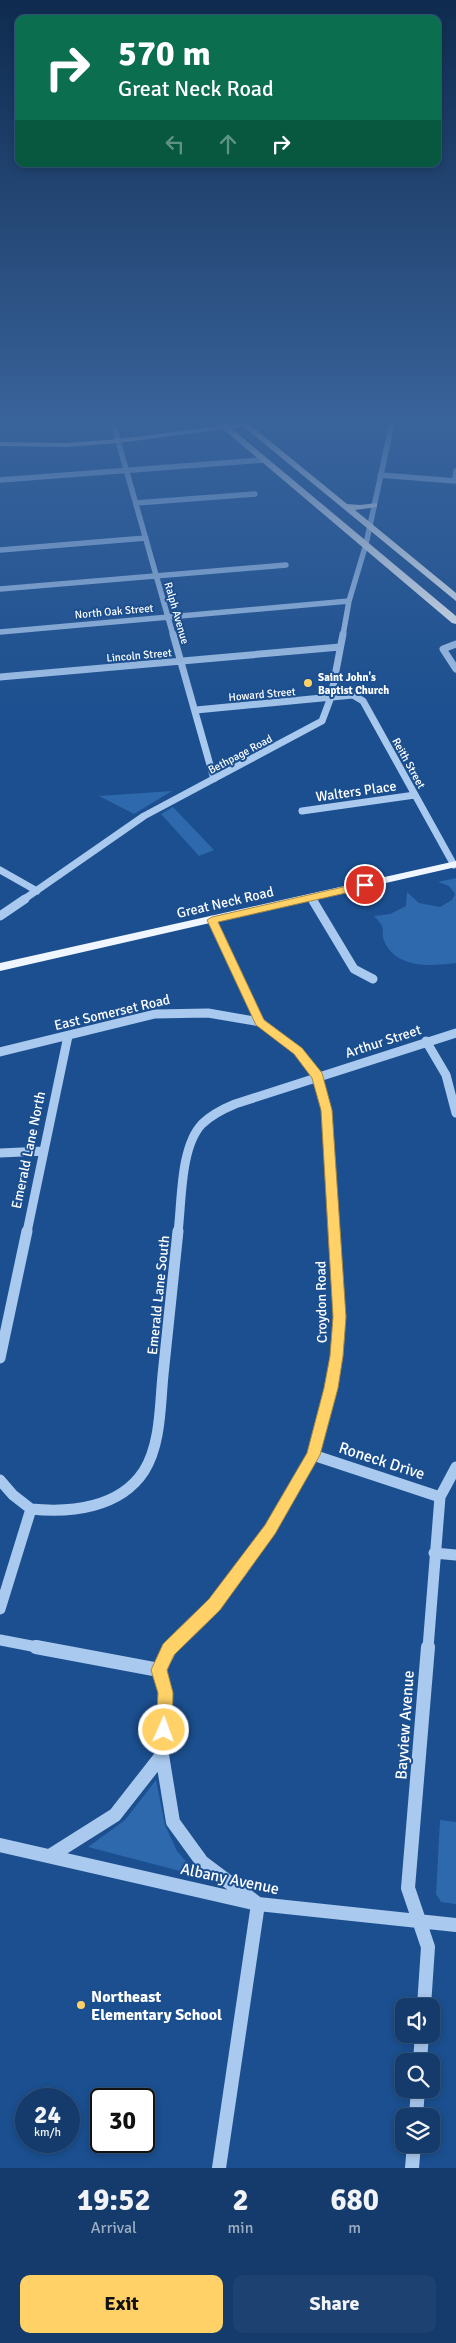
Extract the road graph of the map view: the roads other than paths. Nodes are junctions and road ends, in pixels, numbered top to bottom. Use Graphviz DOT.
graph roads {
  1 [pos="142,524"];
  2 [pos="342,524"];
  3 [pos="369,526"];
  4 [pos="146,538"];
  5 [pos="366,544"];
  6 [pos="0,550"];
  7 [pos="286,565"];
  8 [pos="156,576"];
  9 [pos="0,589"];
  10 [pos="456,598"];
  11 [pos="349,601"];
  12 [pos="168,617"];
  13 [pos="456,621"];
  14 [pos="0,632"];
  15 [pos="456,644"];
  16 [pos="340,647"];
  17 [pos="180,661"];
  18 [pos="456,669"];
  19 [pos="0,677"];
  20 [pos="331,698"];
  21 [pos="196,710"];
  22 [pos="214,779"];
  23 [pos="415,795"];
  24 [pos="302,811"];
  25 [pos="455,864"];
  26 [pos="0,870"];
  27 [pos="37,891"];
  28 [pos="311,898"];
  29 [pos="0,916"];
  30 [pos="212,920"];
  31 [pos="0,967"];
  32 [pos="373,979"];
  33 [pos="260,1022"];
  34 [pos="456,1033"];
  35 [pos="68,1036"];
  36 [pos="426,1041"];
  37 [pos="0,1052"];
  38 [pos="318,1076"];
  39 [pos="455,1095"];
  40 [pos="456,1113"];
  41 [pos="44,1151"];
  42 [pos="0,1153"];
  43 [pos="0,1358"];
  44 [pos="313,1455"];
  45 [pos="456,1467"];
  46 [pos="0,1480"];
  47 [pos="440,1497"];
  48 [pos="31,1509"];
  49 [pos="434,1553"];
  50 [pos="456,1556"];
  51 [pos="0,1609"];
  52 [pos="0,1640"];
  53 [pos="159,1670"];
  54 [pos="162,1755"];
  55 [pos="0,1845"];
  56 [pos="50,1856"];
  57 [pos="258,1904"];
  58 [pos="418,1921"];
  59 [pos="456,1925"];
  60 [pos="425,1998"];
  61 [pos="413,2153"];
  62 [pos="219,2168"];
  63 [pos="412,2168"];
  1 -- 4 [label="street, Ralph Avenue"];
  2 -- 5 [label="highway"];
  3 -- 5 [label="street, Bethpage Road"];
  3 -- 10 [label="highway"];
  4 -- 6 [label="street"];
  4 -- 8 [label="street, Ralph Avenue"];
  5 -- 11 [label="street, Bethpage Road"];
  5 -- 13 [label="highway"];
  7 -- 8 [label="street"];
  8 -- 9 [label="street"];
  8 -- 12 [label="street, Ralph Avenue"];
  11 -- 12 [label="street, North Oak Street"];
  11 -- 16 [label="street, Bethpage Road"];
  12 -- 14 [label="street, North Oak Street"];
  12 -- 17 [label="street, Ralph Avenue"];
  15 -- 18 [label="street"];
  16 -- 17 [label="street, Lincoln Street"];
  16 -- 20 [label="street, Bethpage Road"];
  17 -- 19 [label="street, Lincoln Street"];
  17 -- 21 [label="street, Ralph Avenue"];
  20 -- 21 [label="street, Howard Street"];
  20 -- 22 [label="street, Bethpage Road"];
  20 -- 23 [label="street, Reith Street"];
  21 -- 22 [label="street, Ralph Avenue"];
  22 -- 27 [label="street, Bethpage Road"];
  23 -- 24 [label="street, Walters Place"];
  23 -- 25 [label="street, Reith Street"];
  25 -- 28 [label="main road, Great Neck Road"];
  26 -- 27 [label="street"];
  27 -- 29 [label="street, Bethpage Road"];
  28 -- 30 [label="main road, Great Neck Road"];
  28 -- 32 [label="street"];
  30 -- 31 [label="main road, Great Neck Road"];
  30 -- 33 [label="street, Croydon Road"];
  33 -- 35 [label="street, East Somerset Road"];
  33 -- 38 [label="street, Croydon Road"];
  34 -- 36 [label="street, Arthur Street"];
  35 -- 37 [label="street, East Somerset Road"];
  35 -- 41 [label="street, Emerald Lane North"];
  36 -- 38 [label="street, Arthur Street"];
  36 -- 39 [label="street"];
  38 -- 44 [label="street, Croydon Road"];
  38 -- 48 [label="street, Emerald Lane South"];
  39 -- 40 [label="street"];
  41 -- 42 [label="street"];
  41 -- 43 [label="street, Emerald Lane North"];
  44 -- 47 [label="street, Roneck Drive"];
  44 -- 53 [label="street, Croydon Road"];
  45 -- 47 [label="street"];
  46 -- 48 [label="street"];
  47 -- 49 [label="street, Bayview Avenue"];
  48 -- 51 [label="street"];
  49 -- 50 [label="street"];
  49 -- 58 [label="street, Bayview Avenue"];
  52 -- 53 [label="street"];
  53 -- 54 [label="street"];
  54 -- 56 [label="street"];
  54 -- 57 [label="street"];
  55 -- 56 [label="street, Albany Avenue"];
  56 -- 57 [label="street, Albany Avenue"];
  57 -- 58 [label="street, Albany Avenue"];
  57 -- 62 [label="street"];
  58 -- 59 [label="street, Albany Avenue"];
  58 -- 60 [label="street, Bayview Avenue"];
  61 -- 63 [label="street"];
}
